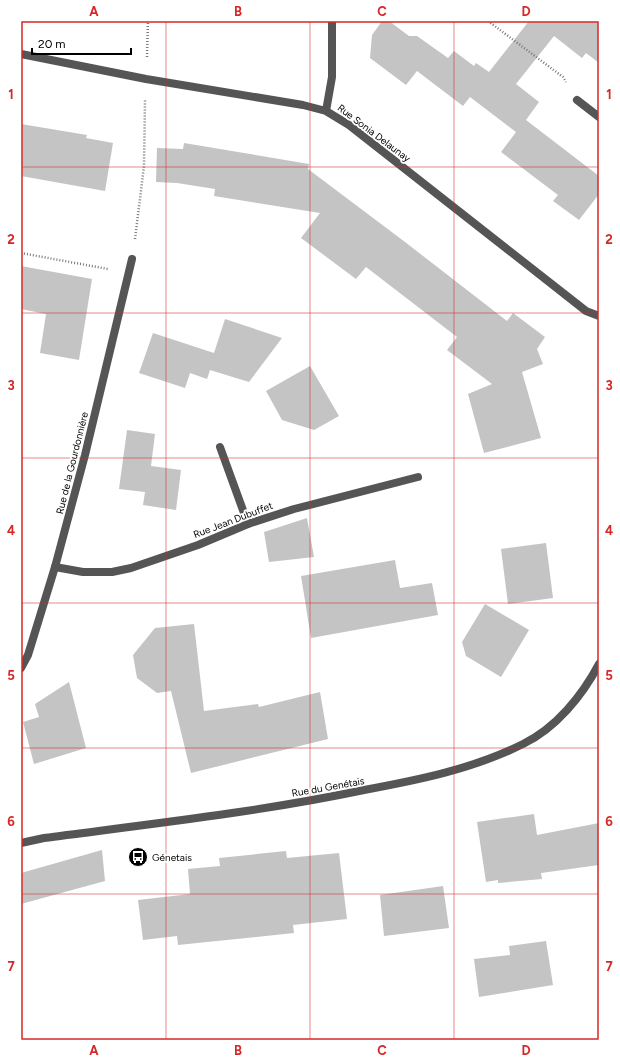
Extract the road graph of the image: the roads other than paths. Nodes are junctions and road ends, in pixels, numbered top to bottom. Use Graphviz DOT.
graph roads {
  1 [pos="332,21"];
  2 [pos="21,54"];
  3 [pos="577,100"];
  4 [pos="326,111"];
  5 [pos="599,117"];
  6 [pos="132,259"];
  7 [pos="599,316"];
  8 [pos="220,448"];
  9 [pos="418,477"];
  10 [pos="248,524"];
  11 [pos="56,567"];
  12 [pos="599,664"];
  13 [pos="21,668"];
  14 [pos="21,843"];
  1 -- 4 [label="street"];
  2 -- 4 [label="street, Rue Sonia Delaunay"];
  3 -- 5 [label="street"];
  4 -- 7 [label="street, Rue Sonia Delaunay"];
  6 -- 11 [label="street, Rue de la Gourdonnière"];
  8 -- 10 [label="street"];
  9 -- 10 [label="street, Rue Jean Dubuffet"];
  10 -- 11 [label="street, Rue Jean Dubuffet"];
  11 -- 13 [label="street, Rue de la Gourdonnière"];
  12 -- 14 [label="street, Rue du Genétais"];
}
